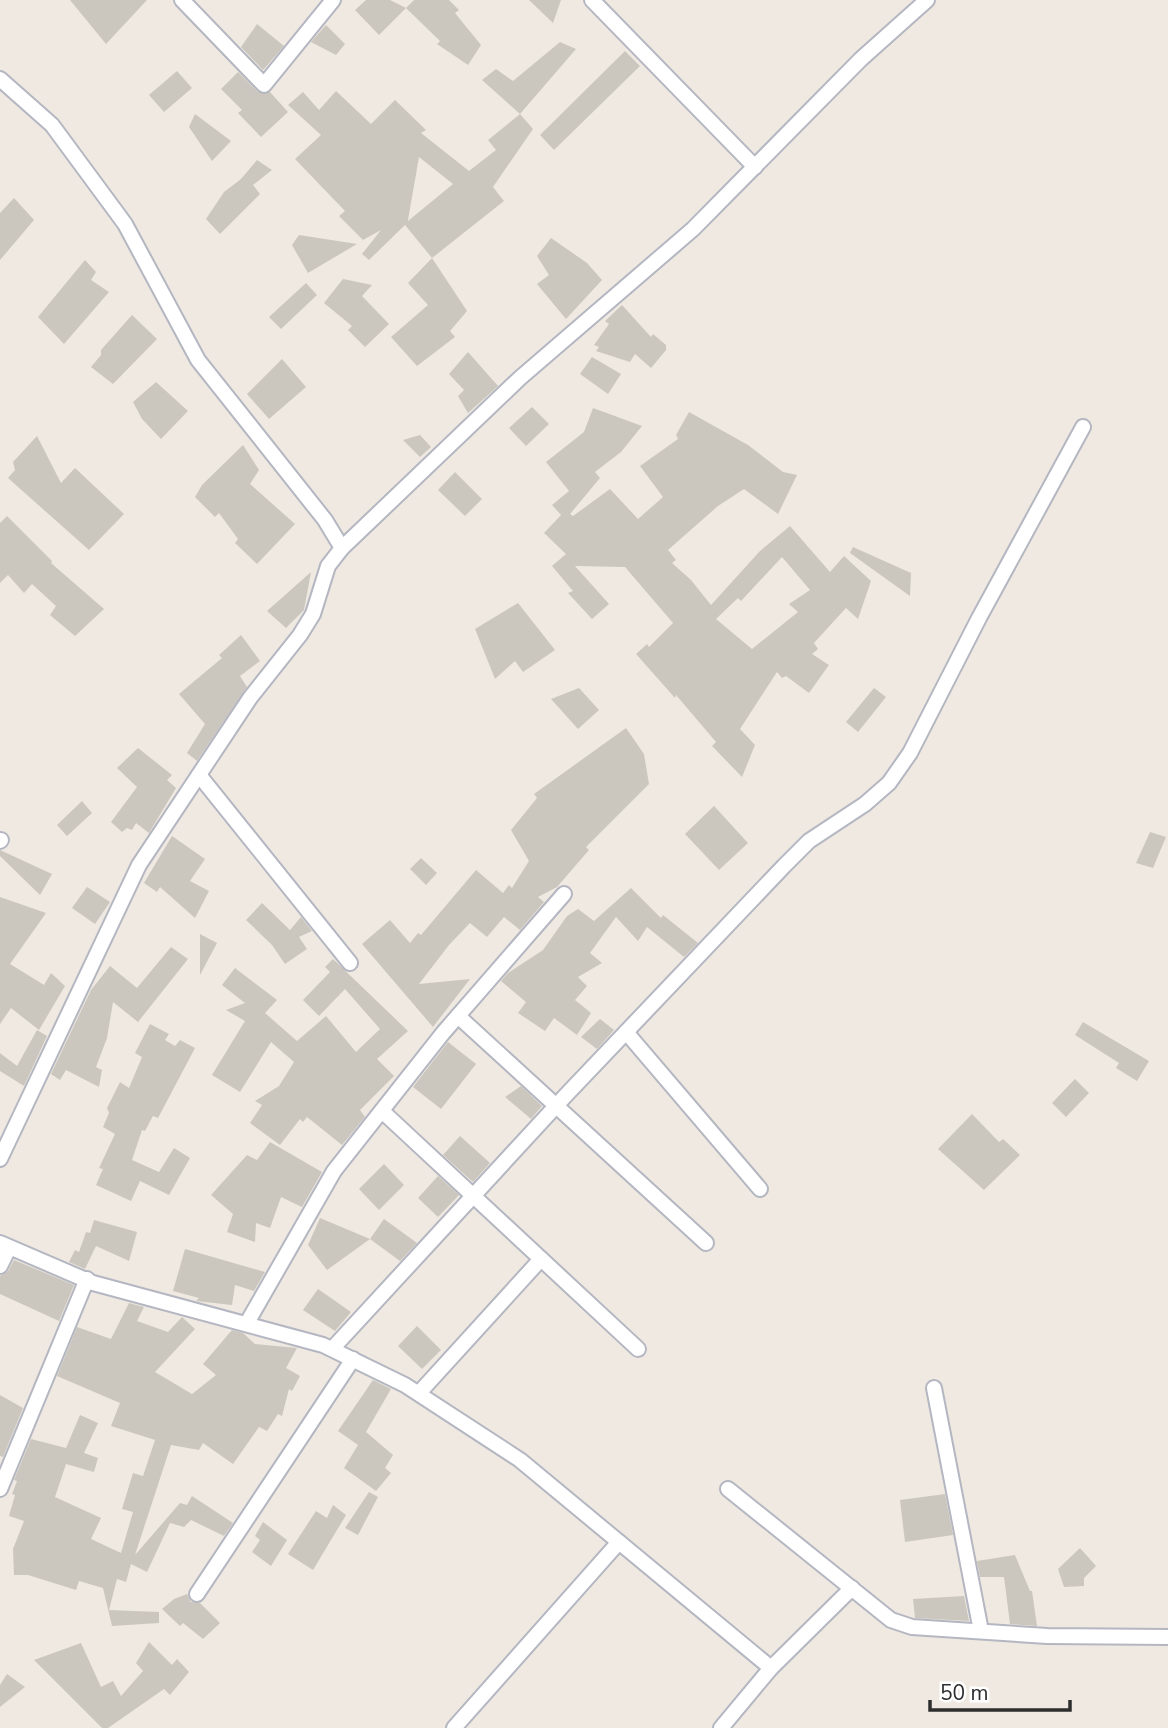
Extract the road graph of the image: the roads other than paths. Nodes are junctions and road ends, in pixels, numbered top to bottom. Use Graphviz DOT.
graph roads {
  1 [pos="182,0"];
  2 [pos="333,0"];
  3 [pos="592,0"];
  4 [pos="927,0"];
  5 [pos="0,79"];
  6 [pos="754,167"];
  7 [pos="1083,427"];
  8 [pos="342,548"];
  9 [pos="199,775"];
  10 [pos="564,894"];
  11 [pos="350,963"];
  12 [pos="458,1016"];
  13 [pos="626,1032"];
  14 [pos="556,1106"];
  15 [pos="382,1111"];
  16 [pos="0,1159"];
  17 [pos="760,1189"];
  18 [pos="473,1196"];
  19 [pos="706,1243"];
  20 [pos="4,1246"];
  21 [pos="541,1259"];
  22 [pos="0,1266"];
  23 [pos="87,1279"];
  24 [pos="247,1323"];
  25 [pos="332,1349"];
  26 [pos="638,1349"];
  27 [pos="353,1359"];
  28 [pos="934,1388"];
  29 [pos="419,1393"];
  30 [pos="0,1489"];
  31 [pos="728,1489"];
  32 [pos="619,1542"];
  33 [pos="852,1588"];
  34 [pos="197,1594"];
  35 [pos="981,1631"];
  36 [pos="1168,1637"];
  37 [pos="771,1668"];
  38 [pos="454,1728"];
  39 [pos="720,1728"];
  1 -- 2 [label="street"];
  3 -- 6 [label="street"];
  4 -- 6 [label="street"];
  5 -- 8 [label="street"];
  6 -- 8 [label="street"];
  7 -- 13 [label="street"];
  8 -- 9 [label="street"];
  9 -- 11 [label="street"];
  9 -- 16 [label="street"];
  10 -- 12 [label="street"];
  12 -- 14 [label="street"];
  12 -- 15 [label="street"];
  13 -- 14 [label="street"];
  13 -- 17 [label="street"];
  14 -- 18 [label="street"];
  14 -- 19 [label="street"];
  15 -- 18 [label="street"];
  15 -- 24 [label="street"];
  18 -- 21 [label="street"];
  18 -- 25 [label="street"];
  20 -- 22 [label="street"];
  20 -- 23 [label="street"];
  21 -- 26 [label="street"];
  21 -- 29 [label="street"];
  23 -- 24 [label="street"];
  23 -- 30 [label="street"];
  24 -- 25 [label="street"];
  25 -- 27 [label="street"];
  27 -- 29 [label="street"];
  27 -- 34 [label="street"];
  28 -- 35 [label="street"];
  29 -- 32 [label="street"];
  31 -- 33 [label="street"];
  32 -- 37 [label="street"];
  32 -- 38 [label="street"];
  33 -- 35 [label="street"];
  33 -- 37 [label="street"];
  35 -- 36 [label="street"];
  37 -- 39 [label="street"];
}
